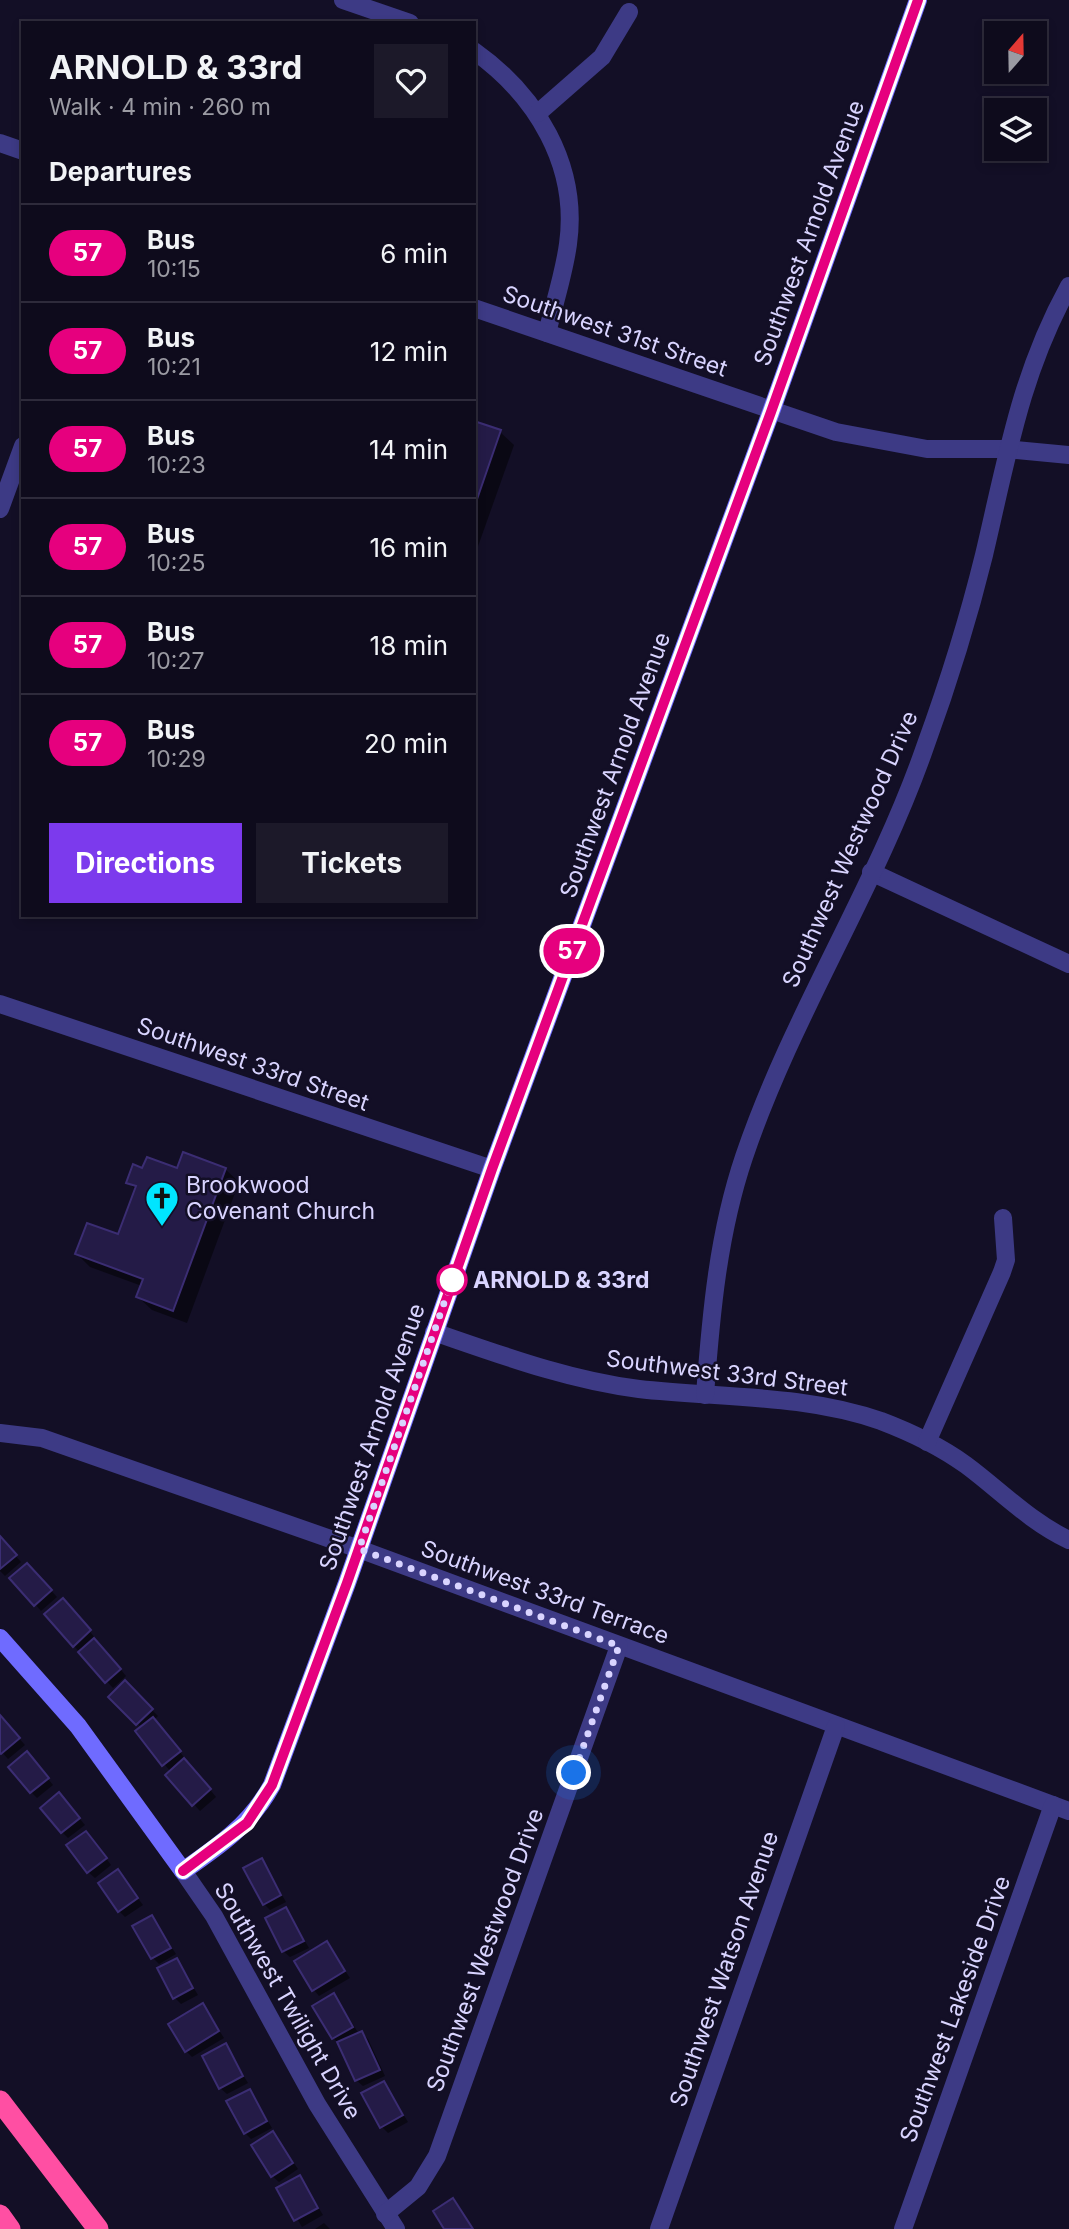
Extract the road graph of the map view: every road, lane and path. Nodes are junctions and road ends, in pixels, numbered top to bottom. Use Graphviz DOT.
graph roads {
  1 [pos="344,0"];
  2 [pos="918,0"];
  3 [pos="629,12"];
  4 [pos="404,21"];
  5 [pos="476,53"];
  6 [pos="538,113"];
  7 [pos="0,143"];
  8 [pos="21,150"];
  9 [pos="1069,286"];
  10 [pos="476,309"];
  11 [pos="547,333"];
  12 [pos="771,412"];
  13 [pos="1006,449"];
  14 [pos="21,451"];
  15 [pos="1069,454"];
  16 [pos="0,509"];
  17 [pos="871,872"];
  18 [pos="1069,964"];
  19 [pos="0,1004"];
  20 [pos="492,1169"];
  21 [pos="1003,1218"];
  22 [pos="434,1332"];
  23 [pos="705,1395"];
  24 [pos="0,1433"];
  25 [pos="927,1442"];
  26 [pos="1069,1540"];
  27 [pos="359,1549"];
  28 [pos="0,1638"];
  29 [pos="619,1646"];
  30 [pos="836,1726"];
  31 [pos="1061,1808"];
  32 [pos="183,1871"];
  33 [pos="0,2101"];
  34 [pos="385,2214"];
  35 [pos="0,2216"];
  36 [pos="10,2229"];
  37 [pos="98,2229"];
  38 [pos="396,2229"];
  39 [pos="659,2229"];
  40 [pos="903,2229"];
  1 -- 4 [label="street"];
  2 -- 12 [label="street, Southwest Arnold Avenue"];
  3 -- 6 [label="street"];
  5 -- 6 [label="street"];
  6 -- 11 [label="street"];
  7 -- 8 [label="street"];
  9 -- 13 [label="street, Southwest Westwood Drive"];
  10 -- 11 [label="street, Southwest 31st Street"];
  11 -- 12 [label="street, Southwest 31st Street"];
  12 -- 13 [label="street, Southwest 31st Street"];
  12 -- 20 [label="street, Southwest Arnold Avenue"];
  13 -- 15 [label="street, Southwest 31st Street"];
  13 -- 17 [label="street, Southwest Westwood Drive"];
  14 -- 16 [label="street"];
  17 -- 18 [label="street"];
  17 -- 23 [label="street, Southwest Westwood Drive"];
  19 -- 20 [label="street, Southwest 33rd Street"];
  20 -- 22 [label="street, Southwest Arnold Avenue"];
  21 -- 25 [label="street"];
  22 -- 23 [label="street, Southwest 33rd Street"];
  22 -- 27 [label="street, Southwest Arnold Avenue"];
  23 -- 25 [label="street, Southwest 33rd Street"];
  24 -- 27 [label="street, Southwest 33rd Terrace"];
  25 -- 26 [label="street, Southwest 33rd Street"];
  27 -- 29 [label="street, Southwest 33rd Terrace"];
  27 -- 32 [label="street, Southwest Arnold Avenue"];
  28 -- 32 [label="street, Southwest Twilight Drive"];
  29 -- 30 [label="street, Southwest 33rd Terrace"];
  29 -- 34 [label="street, Southwest Westwood Drive"];
  30 -- 31 [label="street, Southwest 33rd Terrace"];
  30 -- 39 [label="street, Southwest Watson Avenue"];
  31 -- 40 [label="street, Southwest Lakeside Drive"];
  32 -- 34 [label="street, Southwest Twilight Drive"];
  33 -- 37 [label="highway"];
  34 -- 38 [label="street, Southwest Twilight Drive"];
  35 -- 36 [label="highway"];
}
